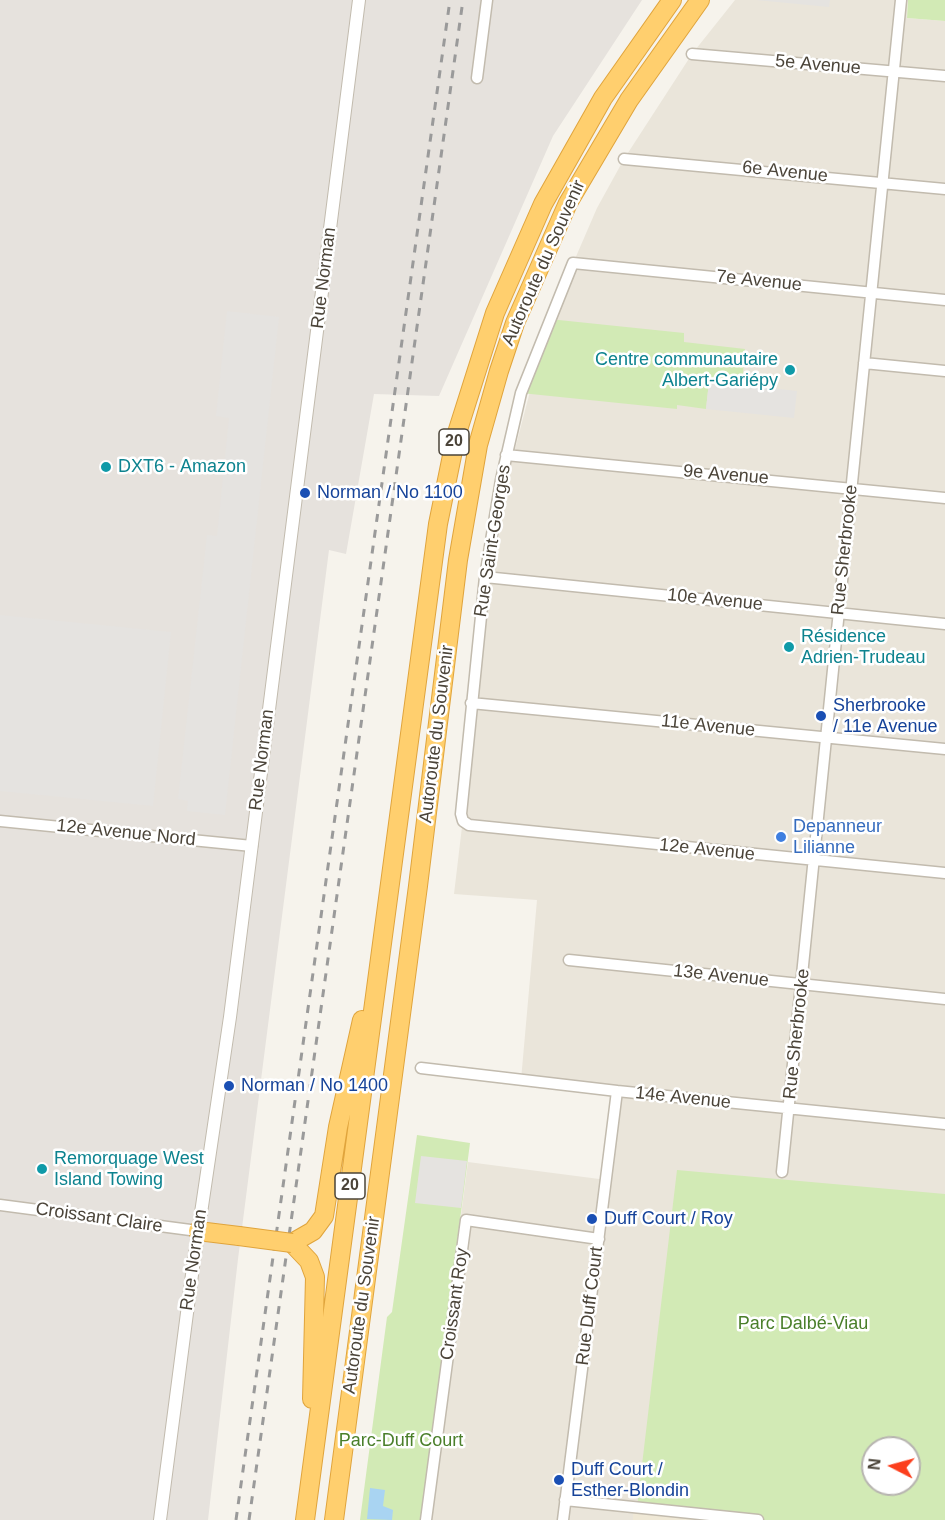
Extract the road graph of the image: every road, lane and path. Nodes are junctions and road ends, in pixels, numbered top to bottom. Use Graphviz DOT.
graph roads {
  1 [pos="359,0"];
  2 [pos="487,0"];
  3 [pos="662,0"];
  4 [pos="672,0"];
  5 [pos="700,0"];
  6 [pos="901,0"];
  7 [pos="647,34"];
  8 [pos="692,54"];
  9 [pos="894,71"];
  10 [pos="945,76"];
  11 [pos="477,78"];
  12 [pos="624,159"];
  13 [pos="882,183"];
  14 [pos="945,189"];
  15 [pos="573,263"];
  16 [pos="872,292"];
  17 [pos="945,300"];
  18 [pos="864,363"];
  19 [pos="945,371"];
  20 [pos="506,455"];
  21 [pos="851,489"];
  22 [pos="945,498"];
  23 [pos="485,577"];
  24 [pos="838,613"];
  25 [pos="945,624"];
  26 [pos="471,703"];
  27 [pos="826,737"];
  28 [pos="945,749"];
  29 [pos="0,820"];
  30 [pos="469,825"];
  31 [pos="252,846"];
  32 [pos="814,860"];
  33 [pos="945,873"];
  34 [pos="389,892"];
  35 [pos="569,960"];
  36 [pos="802,984"];
  37 [pos="945,999"];
  38 [pos="421,1068"];
  39 [pos="617,1091"];
  40 [pos="790,1108"];
  41 [pos="945,1124"];
  42 [pos="782,1172"];
  43 [pos="0,1205"];
  44 [pos="198,1231"];
  45 [pos="599,1239"];
  46 [pos="295,1244"];
  47 [pos="311,1480"];
  48 [pos="565,1500"];
  49 [pos="160,1520"];
  50 [pos="306,1520"];
  51 [pos="334,1520"];
  52 [pos="426,1520"];
  53 [pos="563,1520"];
  54 [pos="758,1520"];
  1 -- 31 [label="street, Rue Norman"];
  2 -- 11 [label="street"];
  3 -- 7 [label="highway"];
  4 -- 7 [label="highway, Autoroute du Souvenir / 20"];
  5 -- 51 [label="highway, Autoroute du Souvenir / 20"];
  6 -- 9 [label="street, Rue Sherbrooke"];
  7 -- 34 [label="highway, Autoroute du Souvenir / 20"];
  8 -- 9 [label="street, 5e Avenue"];
  9 -- 10 [label="street, 5e Avenue"];
  9 -- 13 [label="street, Rue Sherbrooke"];
  12 -- 13 [label="street, 6e Avenue"];
  13 -- 14 [label="street, 6e Avenue"];
  13 -- 16 [label="street, Rue Sherbrooke"];
  15 -- 16 [label="street, 7e Avenue"];
  15 -- 20 [label="street, Rue Saint-Georges"];
  16 -- 17 [label="street, 7e Avenue"];
  16 -- 18 [label="street, Rue Sherbrooke"];
  18 -- 19 [label="street"];
  18 -- 21 [label="street, Rue Sherbrooke"];
  20 -- 21 [label="street, 9e Avenue"];
  20 -- 23 [label="street, Rue Saint-Georges"];
  21 -- 22 [label="street, 9e Avenue"];
  21 -- 24 [label="street, Rue Sherbrooke"];
  23 -- 24 [label="street, 10e Avenue"];
  23 -- 26 [label="street, Rue Saint-Georges"];
  24 -- 25 [label="street, 10e Avenue"];
  24 -- 27 [label="street, Rue Sherbrooke"];
  26 -- 27 [label="street, 11e Avenue"];
  26 -- 30 [label="street, Rue Saint-Georges"];
  27 -- 28 [label="street, 11e Avenue"];
  27 -- 32 [label="street, Rue Sherbrooke"];
  29 -- 31 [label="street, 12e Avenue Nord"];
  30 -- 32 [label="street, 12e Avenue"];
  31 -- 44 [label="street, Rue Norman"];
  32 -- 33 [label="street, 12e Avenue"];
  32 -- 36 [label="street, Rue Sherbrooke"];
  34 -- 46 [label="highway"];
  34 -- 47 [label="highway, Autoroute du Souvenir / 20"];
  35 -- 36 [label="street, 13e Avenue"];
  36 -- 37 [label="street, 13e Avenue"];
  36 -- 40 [label="street, Rue Sherbrooke"];
  38 -- 39 [label="street, 14e Avenue"];
  39 -- 40 [label="street, 14e Avenue"];
  39 -- 45 [label="street, Rue Duff Court"];
  40 -- 41 [label="street, 14e Avenue"];
  40 -- 42 [label="street, Rue Sherbrooke"];
  43 -- 44 [label="street, Croissant Claire"];
  44 -- 46 [label="highway, bridge"];
  44 -- 49 [label="street, Rue Norman"];
  45 -- 48 [label="street, Rue Duff Court"];
  45 -- 52 [label="street, Croissant Roy"];
  46 -- 47 [label="highway"];
  47 -- 50 [label="highway, Autoroute du Souvenir / 20"];
  48 -- 53 [label="street, Rue Duff Court"];
  48 -- 54 [label="street"];
}
